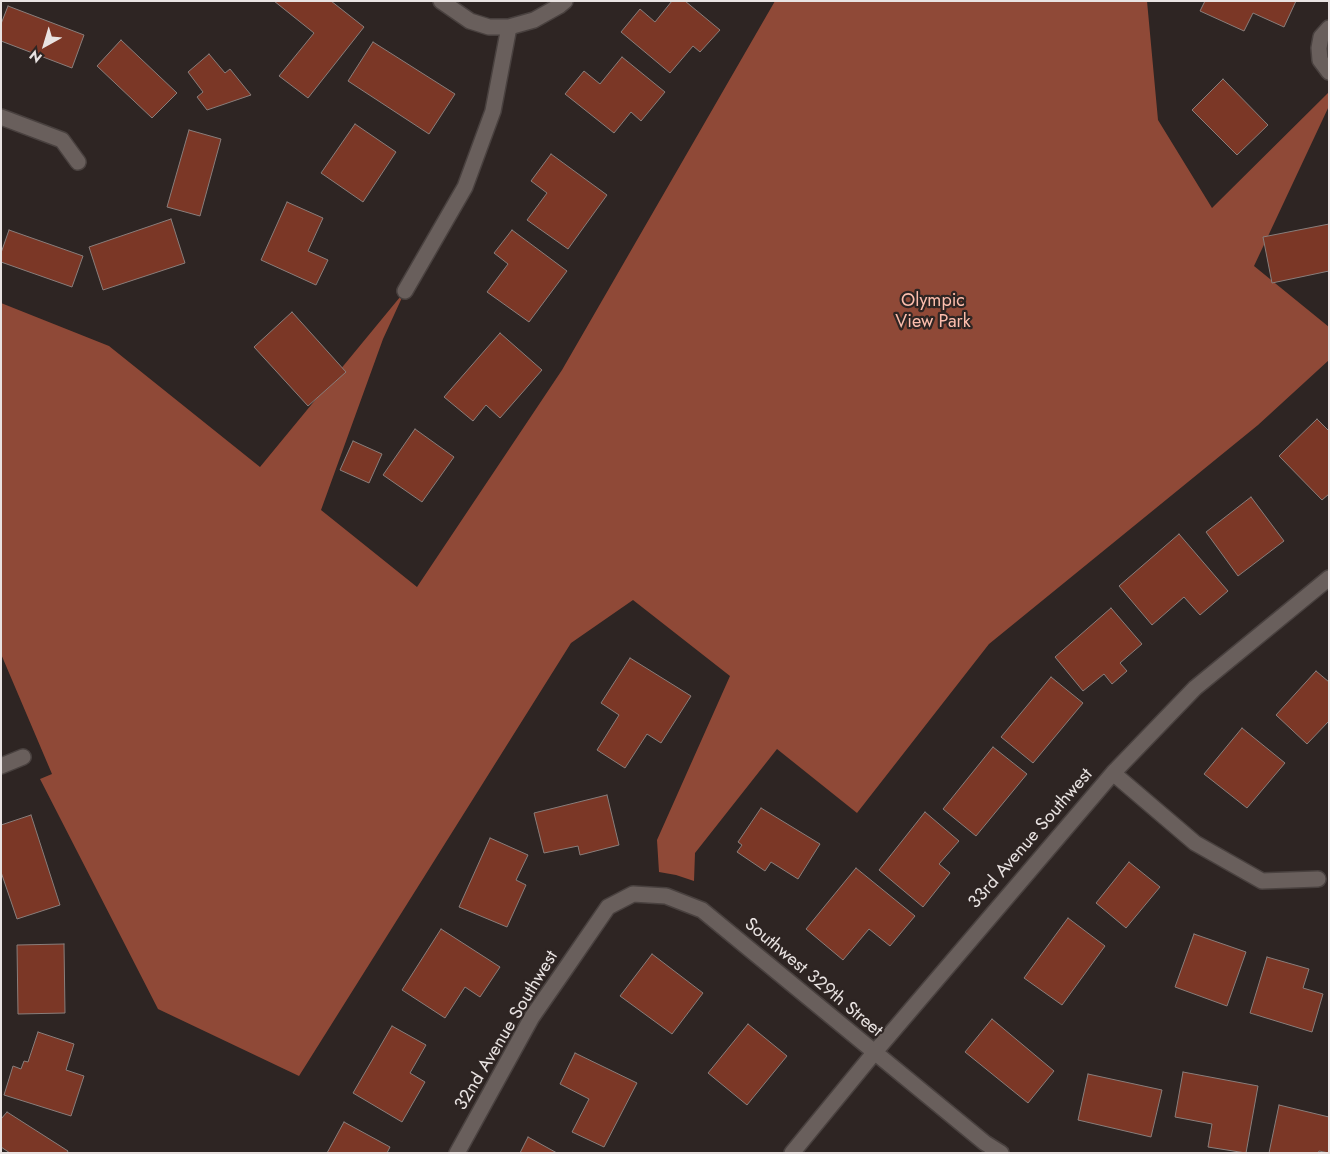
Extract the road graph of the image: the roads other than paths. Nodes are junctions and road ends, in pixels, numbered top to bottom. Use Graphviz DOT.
graph roads {
  1 [pos="442,1"];
  2 [pos="565,1"];
  3 [pos="509,27"];
  4 [pos="1329,28"];
  5 [pos="1329,72"];
  6 [pos="1,117"];
  7 [pos="78,162"];
  8 [pos="405,291"];
  9 [pos="1329,578"];
  10 [pos="24,756"];
  11 [pos="1,766"];
  12 [pos="1113,773"];
  13 [pos="1318,879"];
  14 [pos="592,930"];
  15 [pos="874,1053"];
  16 [pos="457,1153"];
  17 [pos="792,1153"];
  18 [pos="1001,1153"];
  1 -- 3 [label="street"];
  2 -- 3 [label="street"];
  3 -- 8 [label="street"];
  4 -- 5 [label="street"];
  6 -- 7 [label="street"];
  9 -- 12 [label="street, 33rd Avenue Southwest"];
  10 -- 11 [label="street"];
  12 -- 13 [label="street"];
  12 -- 15 [label="street, 33rd Avenue Southwest"];
  14 -- 15 [label="street, Southwest 329th Street"];
  14 -- 16 [label="street, 32nd Avenue Southwest"];
  15 -- 17 [label="street, 33rd Avenue Southwest"];
  15 -- 18 [label="street, Southwest 329th Street"];
}
